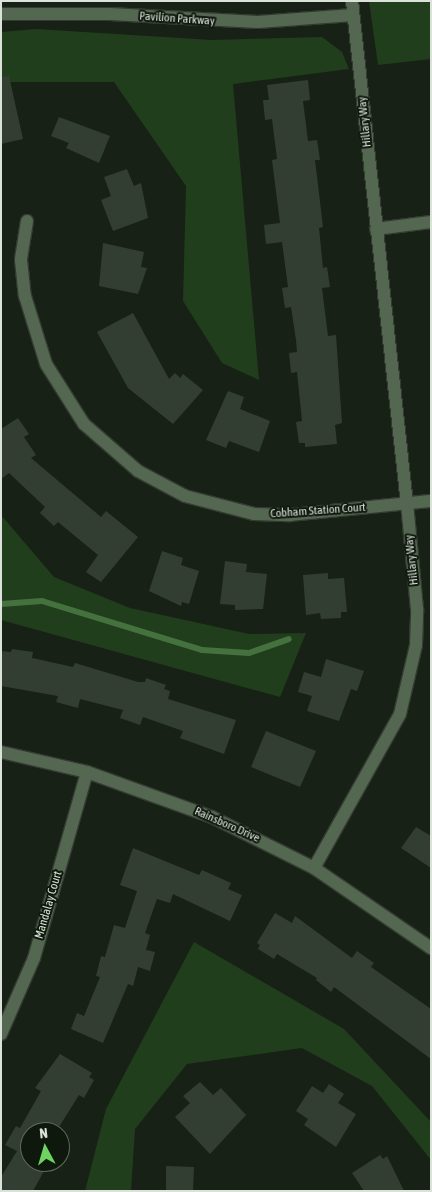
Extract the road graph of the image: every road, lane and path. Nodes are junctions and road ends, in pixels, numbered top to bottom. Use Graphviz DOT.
graph roads {
  1 [pos="352,1"];
  2 [pos="1,14"];
  3 [pos="353,15"];
  4 [pos="27,221"];
  5 [pos="431,222"];
  6 [pos="376,229"];
  7 [pos="431,501"];
  8 [pos="407,504"];
  9 [pos="1,752"];
  10 [pos="87,772"];
  11 [pos="314,868"];
  12 [pos="431,948"];
  13 [pos="1,1034"];
  1 -- 3 [label="street, Hillary Way"];
  2 -- 3 [label="street, Pavilion Parkway"];
  3 -- 6 [label="street, Hillary Way"];
  4 -- 8 [label="street, Cobham Station Court"];
  5 -- 6 [label="street"];
  6 -- 8 [label="street, Hillary Way"];
  7 -- 8 [label="street, Cobham Station Court"];
  8 -- 11 [label="street, Hillary Way"];
  9 -- 10 [label="street, Rainsboro Drive"];
  10 -- 11 [label="street, Rainsboro Drive"];
  10 -- 13 [label="street, Mandalay Court"];
  11 -- 12 [label="street, Rainsboro Drive"];
}
